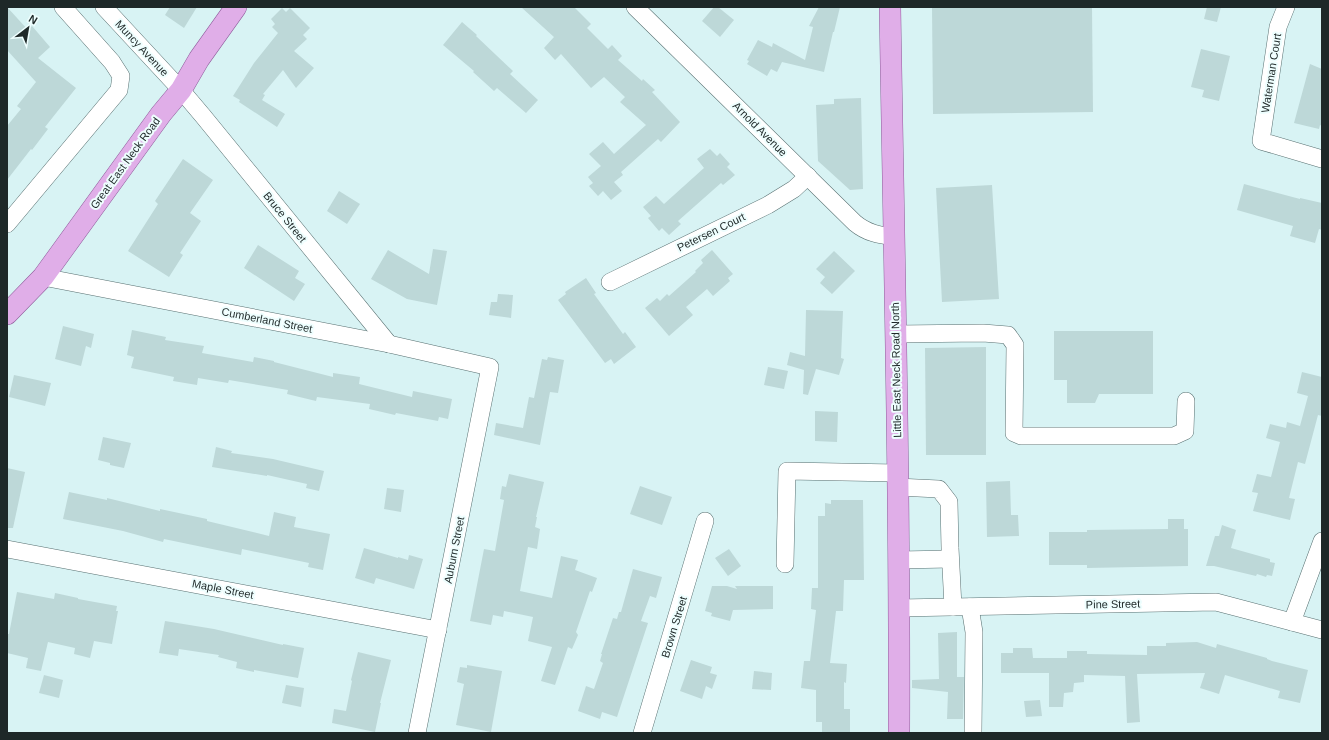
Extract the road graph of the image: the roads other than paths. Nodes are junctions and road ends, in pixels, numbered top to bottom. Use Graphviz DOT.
graph roads {
  1 [pos="63,7"];
  2 [pos="104,7"];
  3 [pos="236,7"];
  4 [pos="635,7"];
  5 [pos="890,7"];
  6 [pos="1286,7"];
  7 [pos="181,90"];
  8 [pos="1322,159"];
  9 [pos="808,176"];
  10 [pos="7,224"];
  11 [pos="894,236"];
  12 [pos="43,277"];
  13 [pos="610,282"];
  14 [pos="7,314"];
  15 [pos="896,334"];
  16 [pos="388,344"];
  17 [pos="490,366"];
  18 [pos="1186,401"];
  19 [pos="897,480"];
  20 [pos="705,521"];
  21 [pos="1322,541"];
  22 [pos="7,549"];
  23 [pos="950,559"];
  24 [pos="898,560"];
  25 [pos="784,564"];
  26 [pos="953,607"];
  27 [pos="970,607"];
  28 [pos="899,608"];
  29 [pos="1292,622"];
  30 [pos="438,630"];
  31 [pos="1322,630"];
  32 [pos="973,728"];
  33 [pos="417,733"];
  34 [pos="642,733"];
  35 [pos="899,733"];
  1 -- 10 [label="street"];
  2 -- 7 [label="street, Muncy Avenue"];
  3 -- 7 [label="main road, Great East Neck Road"];
  4 -- 9 [label="street, Arnold Avenue"];
  5 -- 11 [label="main road, Little East Neck Road North"];
  6 -- 8 [label="street, Waterman Court"];
  7 -- 12 [label="main road, Great East Neck Road"];
  7 -- 16 [label="street, Bruce Street"];
  9 -- 11 [label="street, Arnold Avenue"];
  9 -- 13 [label="street, Petersen Court"];
  11 -- 15 [label="main road, Little East Neck Road North"];
  12 -- 14 [label="main road, Great East Neck Road"];
  12 -- 16 [label="street, Cumberland Street"];
  15 -- 18 [label="street"];
  15 -- 19 [label="main road, Little East Neck Road North"];
  16 -- 17 [label="street, Cumberland Street"];
  17 -- 30 [label="street, Auburn Street"];
  19 -- 23 [label="street"];
  19 -- 24 [label="main road, Little East Neck Road North"];
  19 -- 25 [label="street"];
  20 -- 34 [label="street, Brown Street"];
  21 -- 29 [label="street"];
  22 -- 30 [label="street, Maple Street"];
  23 -- 24 [label="street"];
  23 -- 26 [label="street"];
  24 -- 28 [label="main road, Little East Neck Road North"];
  26 -- 27 [label="street, Pine Street"];
  26 -- 28 [label="street, Pine Street"];
  27 -- 29 [label="street, Pine Street"];
  27 -- 32 [label="street"];
  28 -- 35 [label="main road, Little East Neck Road North"];
  29 -- 31 [label="street, Pine Street"];
  30 -- 33 [label="street, Auburn Street"];
}
